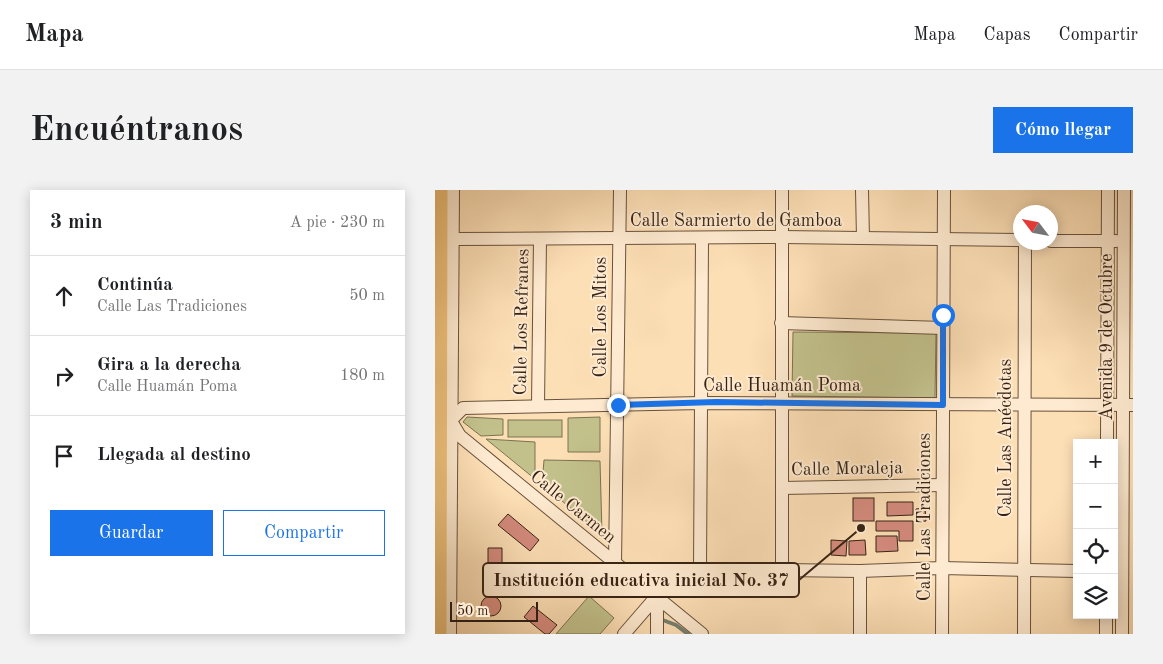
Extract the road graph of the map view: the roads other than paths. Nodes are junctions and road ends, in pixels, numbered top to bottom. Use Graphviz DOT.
graph roads {
  1 [pos="440,190"];
  2 [pos="453,190"];
  3 [pos="620,190"];
  4 [pos="782,190"];
  5 [pos="862,190"];
  6 [pos="944,190"];
  7 [pos="1108,190"];
  8 [pos="1124,190"];
  9 [pos="782,237"];
  10 [pos="619,238"];
  11 [pos="702,238"];
  12 [pos="863,238"];
  13 [pos="540,239"];
  14 [pos="944,239"];
  15 [pos="453,240"];
  16 [pos="1013,240"];
  17 [pos="1058,241"];
  18 [pos="1129,241"];
  19 [pos="1107,242"];
  20 [pos="1025,250"];
  21 [pos="781,323"];
  22 [pos="943,328"];
  23 [pos="701,403"];
  24 [pos="781,403"];
  25 [pos="618,405"];
  26 [pos="943,405"];
  27 [pos="1023,405"];
  28 [pos="1107,405"];
  29 [pos="538,406"];
  30 [pos="1129,406"];
  31 [pos="442,420"];
  32 [pos="1107,439"];
  33 [pos="942,485"];
  34 [pos="782,488"];
  35 [pos="615,564"];
  36 [pos="942,568"];
  37 [pos="782,570"];
  38 [pos="1024,570"];
  39 [pos="1073,570"];
  40 [pos="700,571"];
  41 [pos="860,571"];
  42 [pos="1123,571"];
  43 [pos="635,580"];
  44 [pos="658,599"];
  45 [pos="1106,619"];
  46 [pos="439,634"];
  47 [pos="450,634"];
  48 [pos="623,634"];
  49 [pos="657,634"];
  50 [pos="702,634"];
  51 [pos="860,634"];
  52 [pos="942,634"];
  53 [pos="1024,634"];
  54 [pos="1106,634"];
  55 [pos="1122,634"];
  1 -- 31 [label="main road"];
  2 -- 15 [label="street"];
  3 -- 10 [label="street, Calle Los Mitos"];
  4 -- 9 [label="street"];
  5 -- 12 [label="street"];
  6 -- 14 [label="street, Calle Las Tradiciones"];
  7 -- 19 [label="street, Avenida 9 de Octubre"];
  8 -- 18 [label="street, Avenida 9 de Octubre"];
  9 -- 11 [label="street, Calle Sarmierto de Gamboa"];
  9 -- 12 [label="street, Calle Sarmierto de Gamboa"];
  9 -- 21 [label="street"];
  10 -- 11 [label="street, Calle Sarmierto de Gamboa"];
  10 -- 13 [label="street, Calle Sarmierto de Gamboa"];
  10 -- 25 [label="street, Calle Los Mitos"];
  11 -- 23 [label="street"];
  12 -- 14 [label="street, Calle Sarmierto de Gamboa"];
  13 -- 15 [label="street, Calle Sarmierto de Gamboa"];
  13 -- 29 [label="street, Calle Los Refranes"];
  14 -- 16 [label="street, Calle Sarmierto de Gamboa"];
  14 -- 22 [label="street, Calle Las Tradiciones"];
  15 -- 31 [label="street"];
  17 -- 19 [label="street"];
  18 -- 19 [label="street"];
  18 -- 30 [label="street, Avenida 9 de Octubre"];
  19 -- 28 [label="street, Avenida 9 de Octubre"];
  20 -- 27 [label="street, Calle Las Anécdotas"];
  21 -- 22 [label="street"];
  21 -- 24 [label="street"];
  22 -- 26 [label="street, Calle Las Tradiciones"];
  23 -- 24 [label="street, Calle Huamán Poma"];
  23 -- 25 [label="street, Calle Huamán Poma"];
  23 -- 40 [label="street"];
  24 -- 26 [label="street, Calle Huamán Poma"];
  24 -- 34 [label="street"];
  25 -- 29 [label="street, Calle Huamán Poma"];
  25 -- 35 [label="street, Calle Los Mitos"];
  26 -- 27 [label="street, Calle Huamán Poma"];
  26 -- 33 [label="street, Calle Las Tradiciones"];
  27 -- 28 [label="street, Calle Huamán Poma"];
  27 -- 38 [label="street, Calle Las Anécdotas"];
  28 -- 30 [label="street, Calle Huamán Poma"];
  28 -- 32 [label="street, Avenida 9 de Octubre"];
  29 -- 31 [label="street, Calle Huamán Poma"];
  30 -- 42 [label="street, Avenida 9 de Octubre"];
  31 -- 35 [label="street, Calle Carmen"];
  31 -- 46 [label="main road"];
  31 -- 47 [label="street"];
  33 -- 34 [label="street, Calle Moraleja"];
  33 -- 36 [label="street, Calle Las Tradiciones"];
  34 -- 37 [label="street"];
  35 -- 43 [label="street, Calle Carmen"];
  36 -- 38 [label="street"];
  36 -- 41 [label="street"];
  36 -- 52 [label="street, Calle Las Tradiciones"];
  37 -- 40 [label="street"];
  37 -- 41 [label="street"];
  38 -- 39 [label="street"];
  38 -- 53 [label="street, Calle Las Anécdotas"];
  40 -- 43 [label="street"];
  41 -- 51 [label="street"];
  42 -- 55 [label="street, Avenida 9 de Octubre"];
  43 -- 44 [label="street, Calle Carmen"];
  44 -- 48 [label="street"];
  44 -- 49 [label="street"];
  44 -- 50 [label="street, Calle Carmen"];
  45 -- 54 [label="street"];
}
